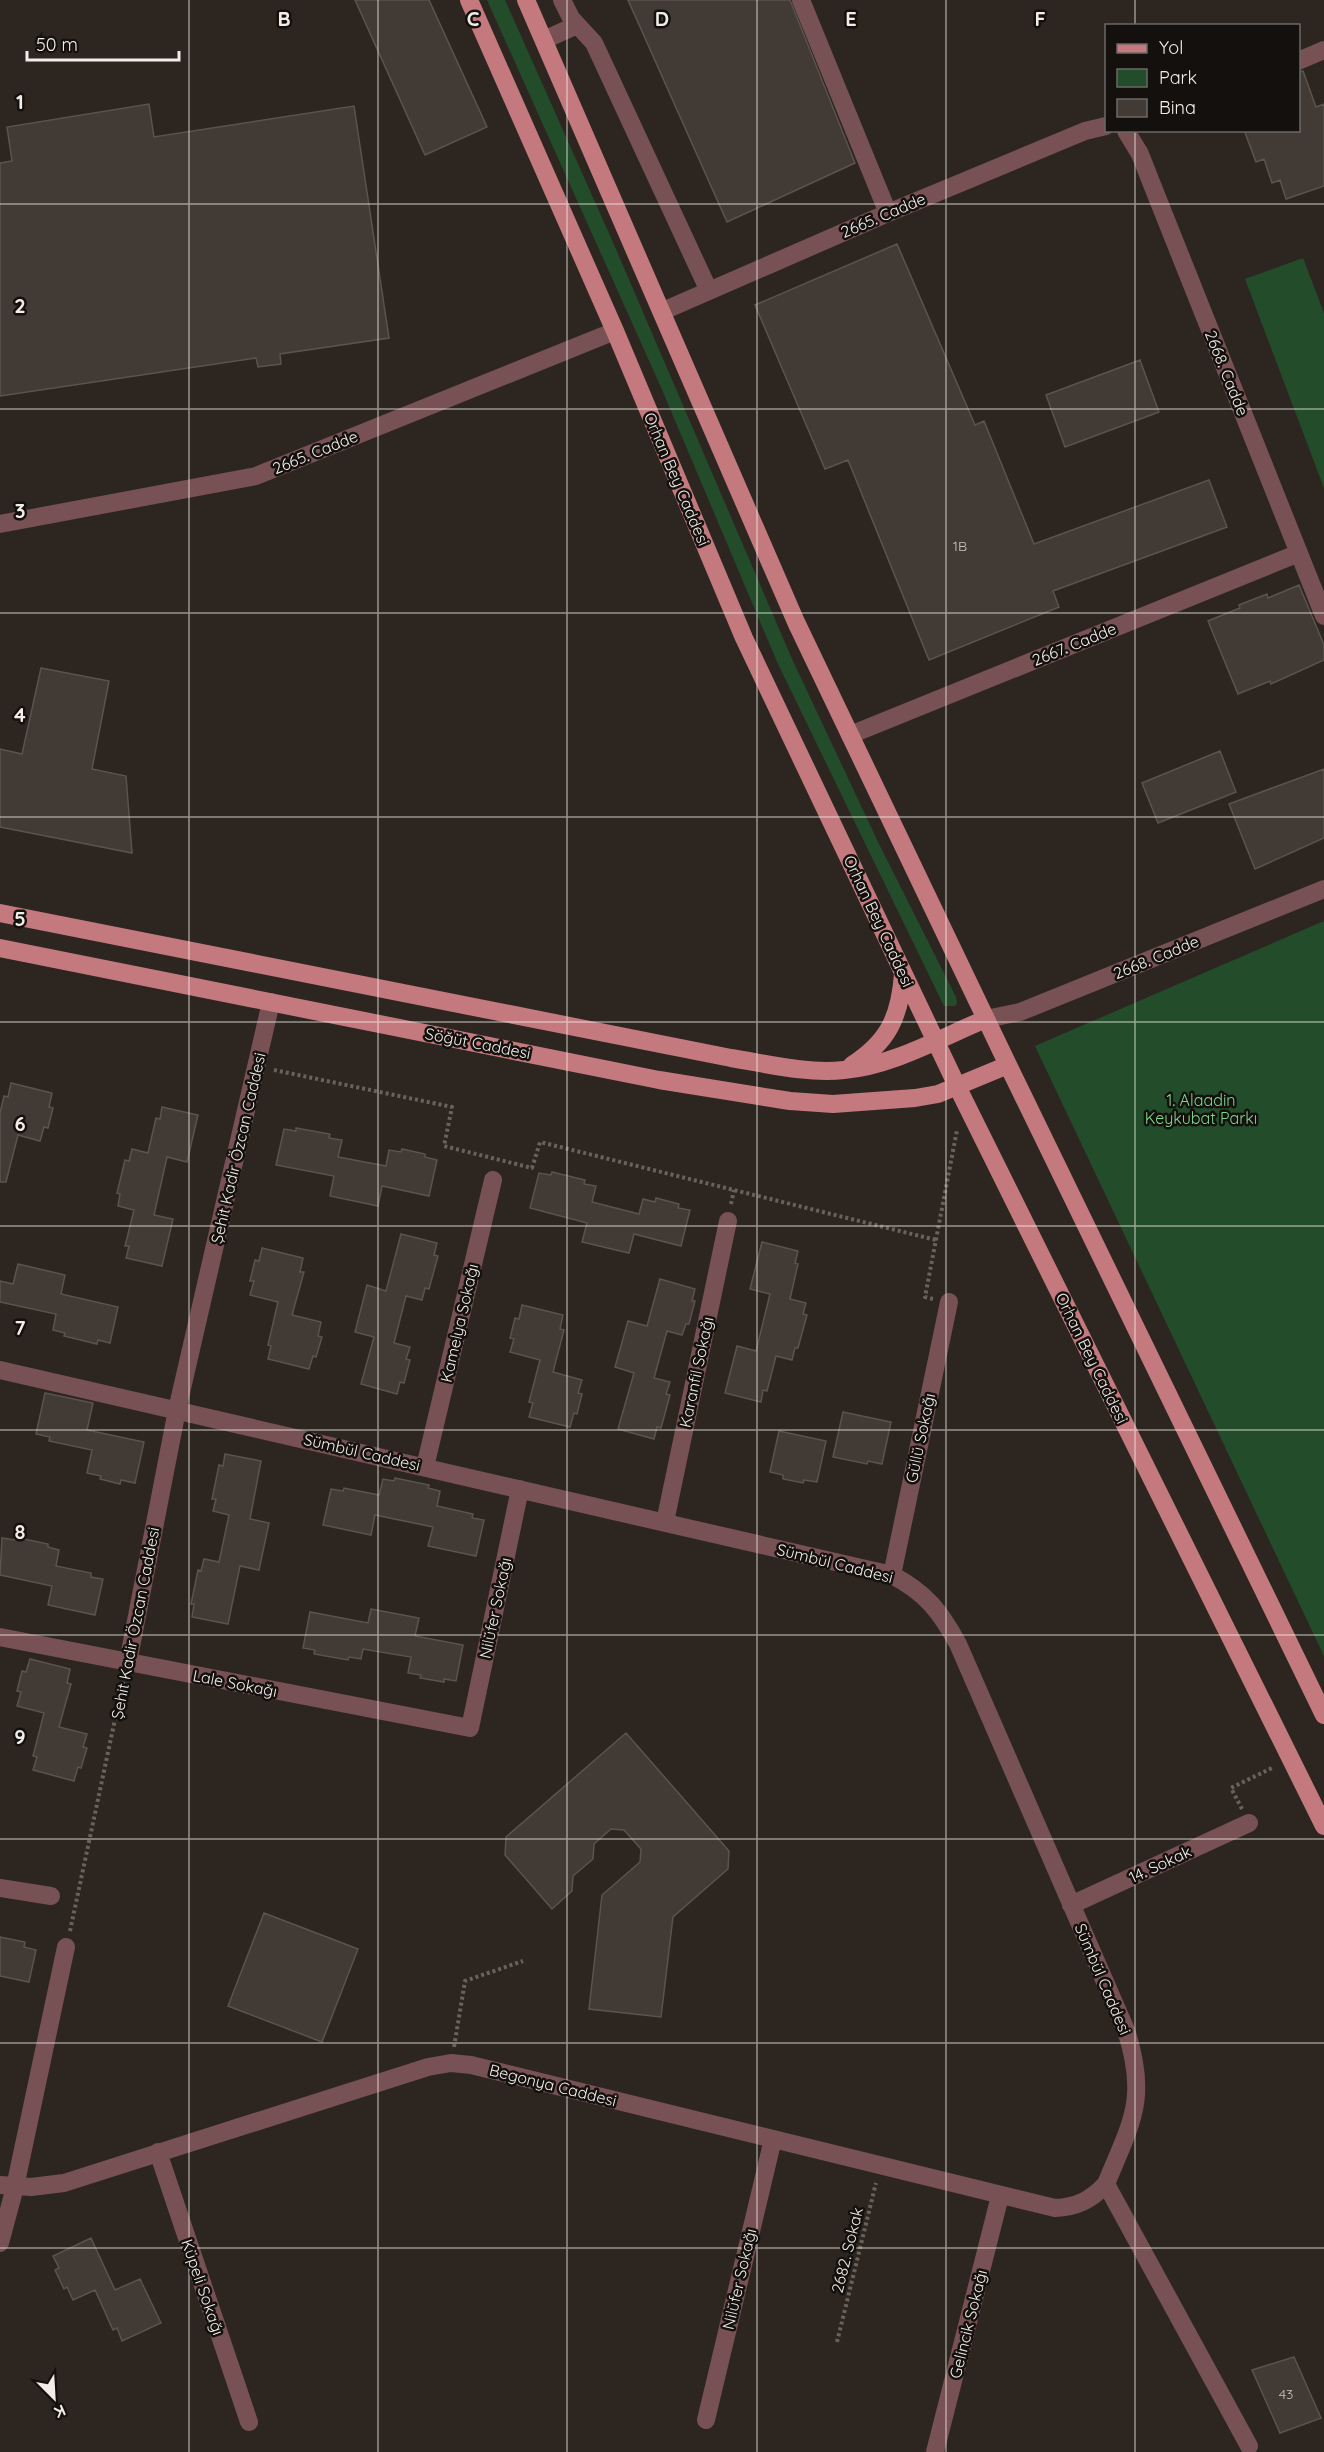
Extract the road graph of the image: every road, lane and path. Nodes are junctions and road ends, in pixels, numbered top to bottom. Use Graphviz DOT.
graph roads {
  1 [pos="469,0"];
  2 [pos="526,0"];
  3 [pos="562,0"];
  4 [pos="801,0"];
  5 [pos="577,25"];
  6 [pos="544,40"];
  7 [pos="1324,51"];
  8 [pos="1300,61"];
  9 [pos="1105,126"];
  10 [pos="1127,132"];
  11 [pos="888,213"];
  12 [pos="709,291"];
  13 [pos="663,311"];
  14 [pos="615,331"];
  15 [pos="0,524"];
  16 [pos="1299,553"];
  17 [pos="1324,616"];
  18 [pos="850,735"];
  19 [pos="1324,889"];
  20 [pos="0,913"];
  21 [pos="0,948"];
  22 [pos="903,973"];
  23 [pos="271,1002"];
  24 [pos="986,1019"];
  25 [pos="935,1040"];
  26 [pos="1008,1065"];
  27 [pos="256,1066"];
  28 [pos="844,1070"];
  29 [pos="960,1093"];
  30 [pos="493,1180"];
  31 [pos="728,1221"];
  32 [pos="936,1240"];
  33 [pos="949,1302"];
  34 [pos="0,1370"];
  35 [pos="177,1410"];
  36 [pos="425,1467"];
  37 [pos="520,1489"];
  38 [pos="664,1522"];
  39 [pos="892,1575"];
  40 [pos="0,1636"];
  41 [pos="128,1662"];
  42 [pos="1324,1715"];
  43 [pos="470,1728"];
  44 [pos="1291,1759"];
  45 [pos="1249,1823"];
  46 [pos="1324,1826"];
  47 [pos="0,1888"];
  48 [pos="51,1896"];
  49 [pos="1071,1905"];
  50 [pos="66,1947"];
  51 [pos="523,1960"];
  52 [pos="451,2063"];
  53 [pos="773,2139"];
  54 [pos="158,2152"];
  55 [pos="881,2165"];
  56 [pos="1106,2184"];
  57 [pos="8,2186"];
  58 [pos="1000,2196"];
  59 [pos="0,2243"];
  60 [pos="837,2342"];
  61 [pos="706,2420"];
  62 [pos="249,2422"];
  63 [pos="1249,2446"];
  64 [pos="935,2452"];
  1 -- 14 [label="main road, Orhan Bey Caddesi"];
  2 -- 6 [label="main road"];
  3 -- 5 [label="street"];
  4 -- 11 [label="street"];
  5 -- 6 [label="street"];
  5 -- 12 [label="street"];
  6 -- 13 [label="main road"];
  7 -- 8 [label="street"];
  9 -- 11 [label="street, 2665. Cadde"];
  10 -- 16 [label="street, 2668. Cadde"];
  11 -- 12 [label="street, 2665. Cadde"];
  12 -- 13 [label="street, 2665. Cadde"];
  13 -- 18 [label="main road"];
  14 -- 15 [label="street, 2665. Cadde"];
  14 -- 22 [label="main road, Orhan Bey Caddesi"];
  16 -- 17 [label="street, 2668. Cadde"];
  16 -- 18 [label="street, 2667. Cadde"];
  18 -- 24 [label="main road"];
  19 -- 24 [label="street, 2668. Cadde"];
  20 -- 28 [label="main road, Söğüt Caddesi"];
  21 -- 23 [label="main road, Söğüt Caddesi"];
  22 -- 25 [label="main road, Orhan Bey Caddesi"];
  22 -- 28 [label="main road"];
  23 -- 27 [label="street, Şehit Kadir Özcan Caddesi"];
  23 -- 29 [label="main road, Söğüt Caddesi"];
  24 -- 25 [label="main road, Söğüt Caddesi"];
  24 -- 26 [label="main road"];
  25 -- 28 [label="main road, Söğüt Caddesi"];
  25 -- 29 [label="main road, Orhan Bey Caddesi"];
  26 -- 29 [label="main road, Söğüt Caddesi"];
  26 -- 42 [label="main road"];
  27 -- 32 [label="path"];
  27 -- 35 [label="street, Şehit Kadir Özcan Caddesi"];
  29 -- 32 [label="path"];
  29 -- 44 [label="main road, Orhan Bey Caddesi"];
  30 -- 36 [label="street, Kamelya Sokağı"];
  31 -- 38 [label="street, Karanfil Sokağı"];
  32 -- 33 [label="path"];
  33 -- 39 [label="street, Güllü Sokağı"];
  34 -- 35 [label="street, Sümbül Caddesi"];
  35 -- 36 [label="street, Sümbül Caddesi"];
  35 -- 41 [label="street, Şehit Kadir Özcan Caddesi"];
  36 -- 37 [label="street, Sümbül Caddesi"];
  37 -- 38 [label="street, Sümbül Caddesi"];
  37 -- 43 [label="street, Nilüfer Sokağı"];
  38 -- 39 [label="street, Sümbül Caddesi"];
  39 -- 49 [label="street, Sümbül Caddesi"];
  40 -- 41 [label="street, Lale Sokağı"];
  41 -- 43 [label="street, Lale Sokağı"];
  41 -- 50 [label="path, Şehit Kadir Özcan Caddesi"];
  44 -- 45 [label="path"];
  44 -- 46 [label="main road, Orhan Bey Caddesi"];
  45 -- 49 [label="street, 14. Sokak"];
  47 -- 48 [label="street"];
  49 -- 56 [label="street, Sümbül Caddesi"];
  50 -- 57 [label="street"];
  51 -- 52 [label="path"];
  52 -- 53 [label="street, Begonya Caddesi"];
  52 -- 54 [label="street, Begonya Caddesi"];
  53 -- 55 [label="street, Begonya Caddesi"];
  53 -- 61 [label="street, Nilüfer Sokağı"];
  54 -- 57 [label="street, Begonya Caddesi"];
  54 -- 62 [label="street, Küpeli Sokağı"];
  55 -- 58 [label="street, Begonya Caddesi"];
  55 -- 60 [label="path, 2682. Sokak"];
  56 -- 58 [label="street, Begonya Caddesi"];
  56 -- 63 [label="street"];
  57 -- 59 [label="street"];
  58 -- 64 [label="street, Gelincik Sokağı"];
}
